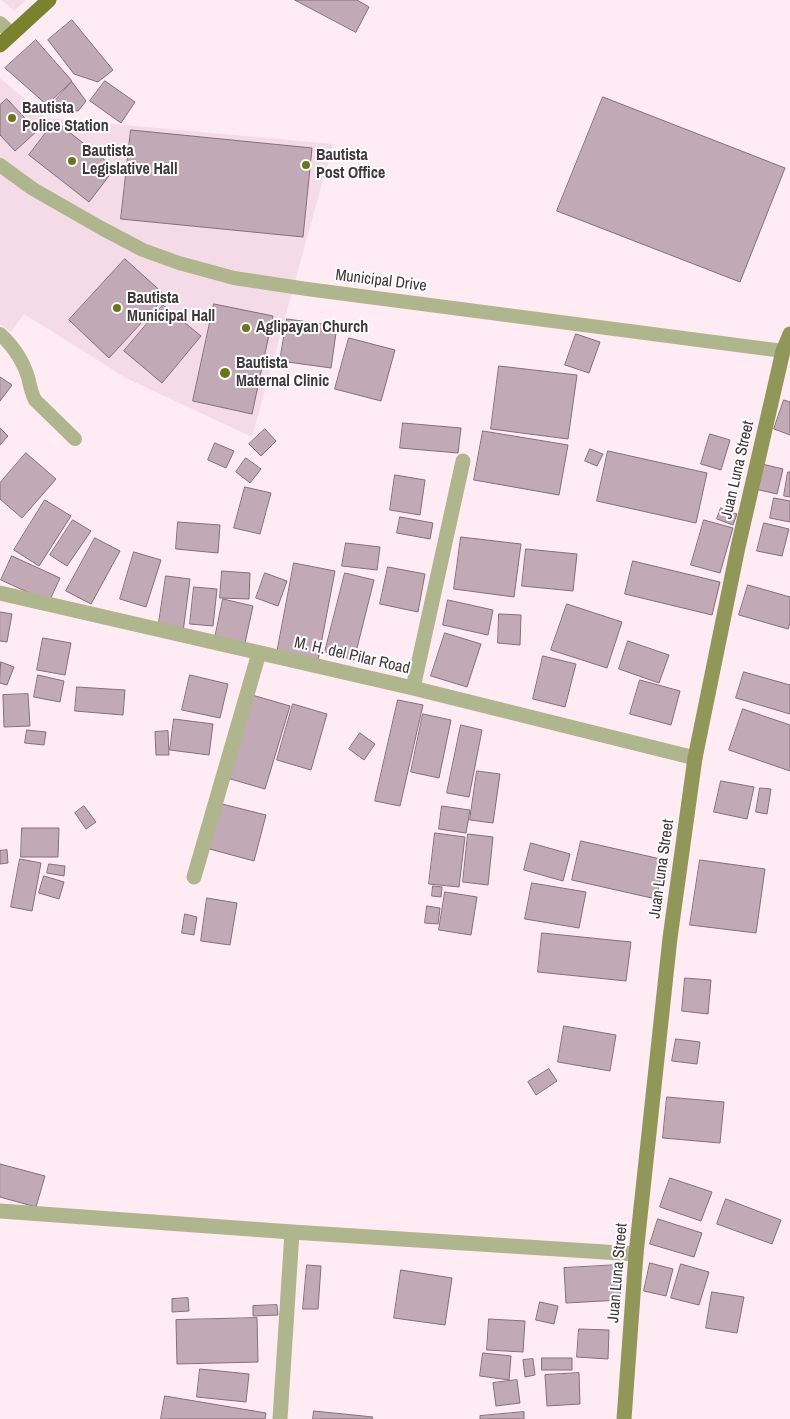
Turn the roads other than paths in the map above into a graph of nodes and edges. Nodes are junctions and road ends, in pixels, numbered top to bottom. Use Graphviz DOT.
graph roads {
  1 [pos="49,0"];
  2 [pos="0,23"];
  3 [pos="12,34"];
  4 [pos="0,46"];
  5 [pos="0,165"];
  6 [pos="0,334"];
  7 [pos="790,334"];
  8 [pos="783,351"];
  9 [pos="75,439"];
  10 [pos="463,461"];
  11 [pos="0,593"];
  12 [pos="259,653"];
  13 [pos="413,688"];
  14 [pos="695,758"];
  15 [pos="194,877"];
  16 [pos="0,1211"];
  17 [pos="292,1232"];
  18 [pos="636,1254"];
  19 [pos="280,1419"];
  20 [pos="624,1419"];
  1 -- 3 [label="main road"];
  2 -- 3 [label="lane"];
  3 -- 4 [label="main road"];
  5 -- 8 [label="lane, Municipal Drive"];
  6 -- 9 [label="lane"];
  7 -- 8 [label="street, Juan Luna Street"];
  8 -- 14 [label="street, Juan Luna Street"];
  10 -- 13 [label="street"];
  11 -- 12 [label="street, M. H. del Pilar Road"];
  12 -- 13 [label="street, M. H. del Pilar Road"];
  12 -- 15 [label="street"];
  13 -- 14 [label="street, M. H. del Pilar Road"];
  14 -- 18 [label="street, Juan Luna Street"];
  16 -- 17 [label="street"];
  17 -- 18 [label="street"];
  17 -- 19 [label="street"];
  18 -- 20 [label="street, Juan Luna Street"];
}
